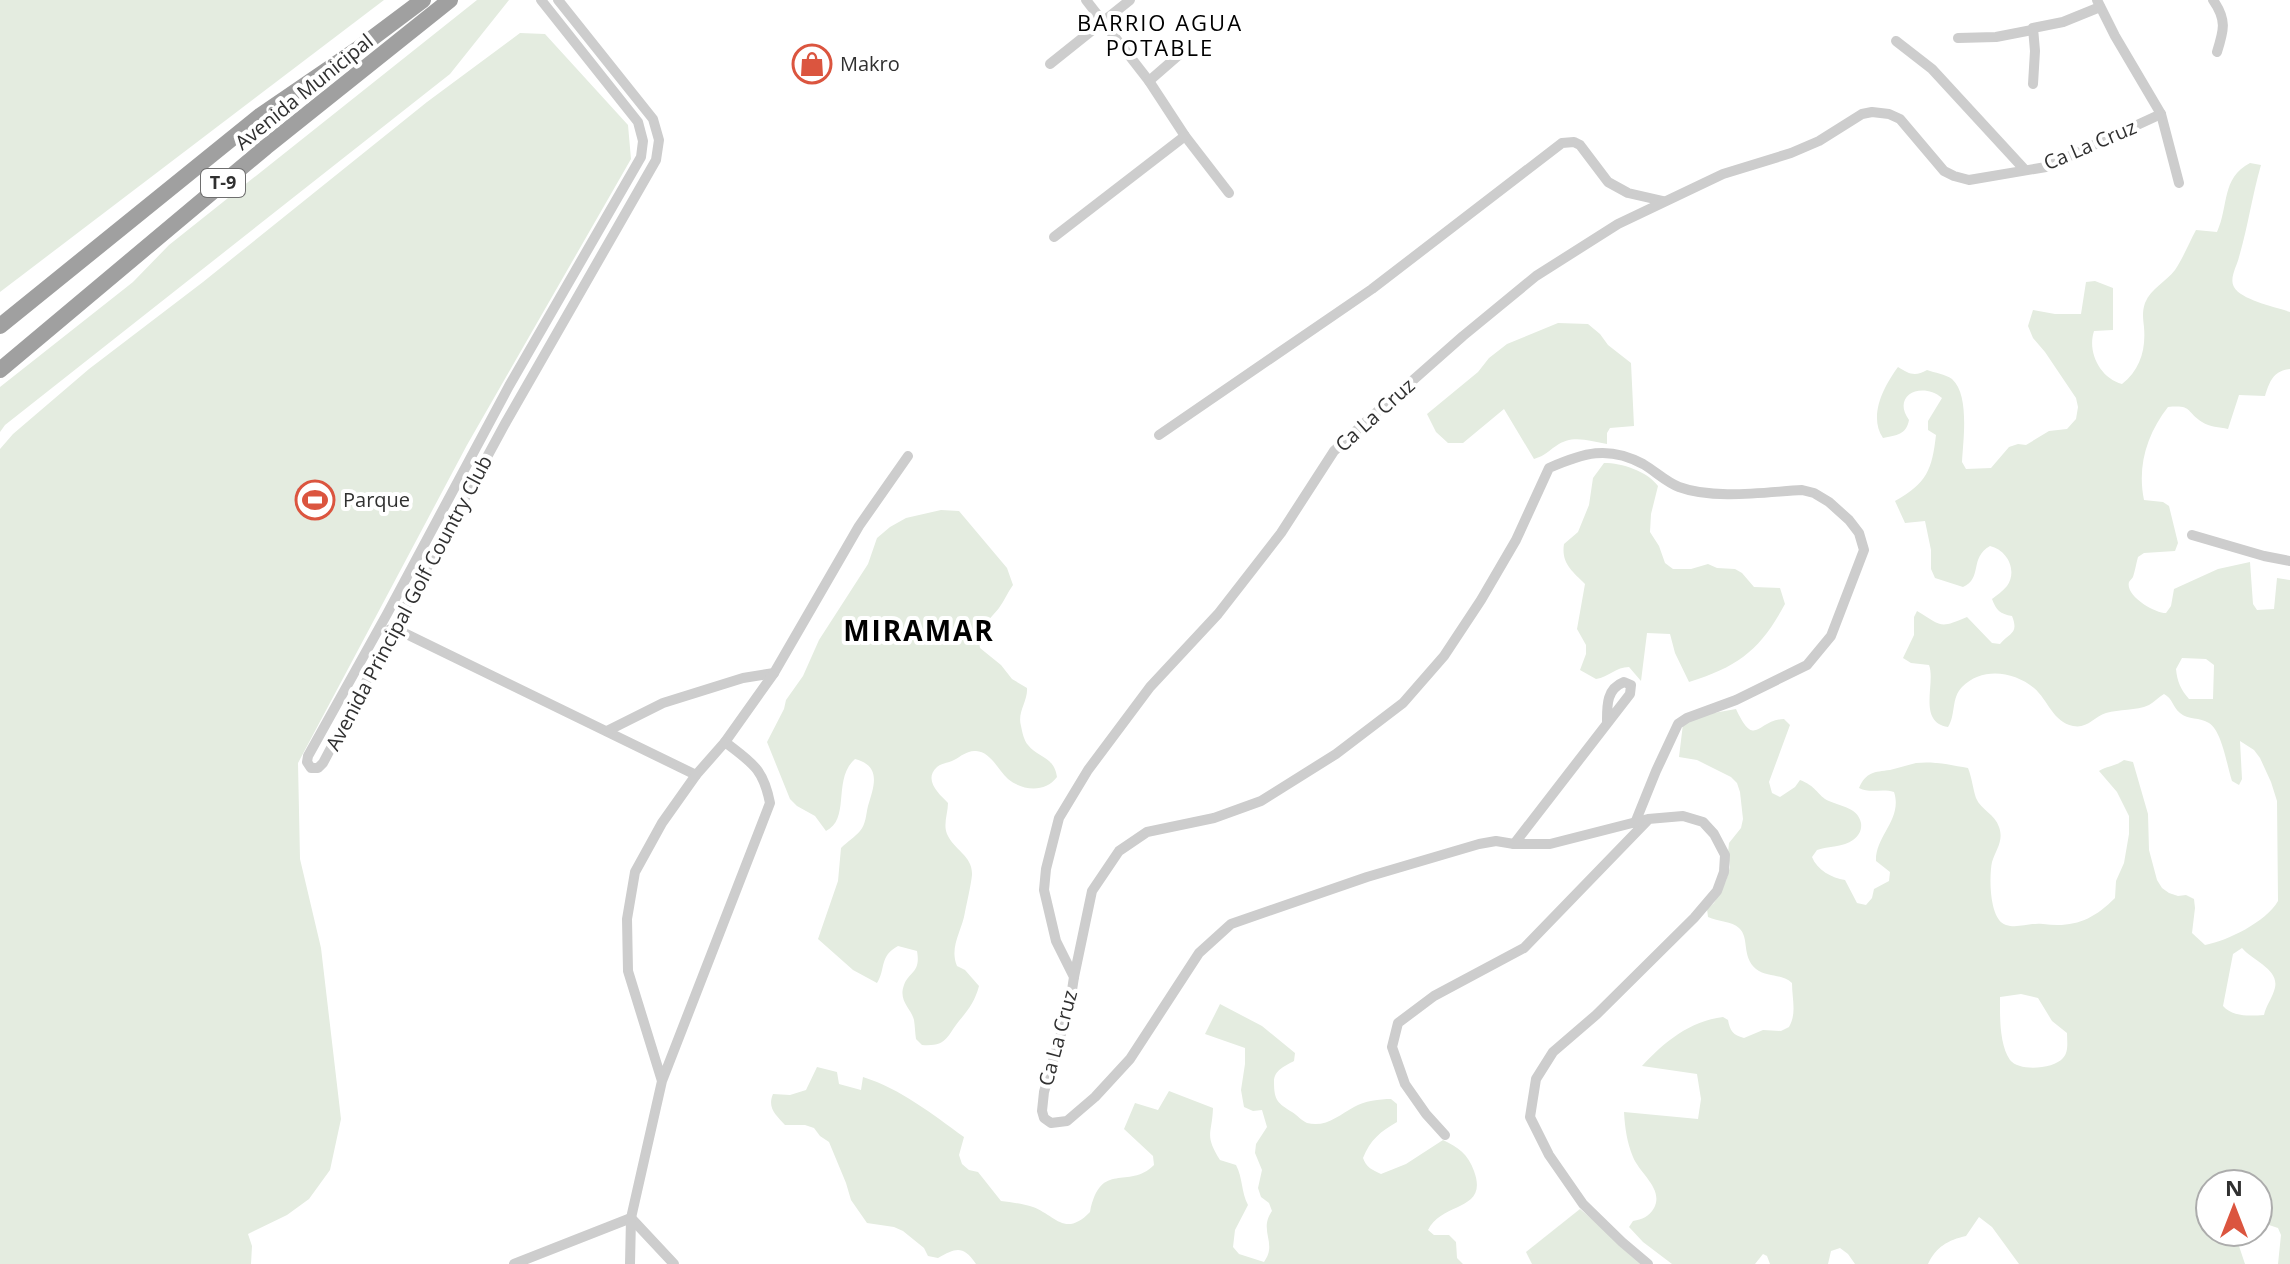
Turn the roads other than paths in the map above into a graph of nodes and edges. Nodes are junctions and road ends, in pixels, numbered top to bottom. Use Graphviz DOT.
graph roads {
  1 [pos="423,0"];
  2 [pos="450,0"];
  3 [pos="541,0"];
  4 [pos="558,0"];
  5 [pos="1086,0"];
  6 [pos="1130,0"];
  7 [pos="2213,0"];
  8 [pos="2099,3"];
  9 [pos="1102,22"];
  10 [pos="2032,30"];
  11 [pos="1958,38"];
  12 [pos="1896,41"];
  13 [pos="2217,52"];
  14 [pos="1180,54"];
  15 [pos="1050,64"];
  16 [pos="1149,81"];
  17 [pos="2033,84"];
  18 [pos="2161,114"];
  19 [pos="1185,136"];
  20 [pos="2025,170"];
  21 [pos="2179,183"];
  22 [pos="1229,193"];
  23 [pos="1663,201"];
  24 [pos="1054,237"];
  25 [pos="0,326"];
  26 [pos="0,370"];
  27 [pos="1159,435"];
  28 [pos="908,456"];
  29 [pos="2192,535"];
  30 [pos="2290,561"];
  31 [pos="394,628"];
  32 [pos="374,638"];
  33 [pos="774,673"];
  34 [pos="1607,723"];
  35 [pos="607,731"];
  36 [pos="725,742"];
  37 [pos="696,775"];
  38 [pos="1648,819"];
  39 [pos="1635,823"];
  40 [pos="1514,844"];
  41 [pos="1074,977"];
  42 [pos="662,1081"];
  43 [pos="1445,1135"];
  44 [pos="631,1218"];
  45 [pos="514,1264"];
  46 [pos="630,1264"];
  47 [pos="674,1264"];
  48 [pos="1648,1264"];
  1 -- 25 [label="highway, Avenida Municipal / T-9"];
  2 -- 26 [label="highway, Avenida Municipal / T-9"];
  3 -- 32 [label="street, Avenida Principal Golf Country Club"];
  4 -- 31 [label="street, Avenida Principal Golf Country Club"];
  5 -- 9 [label="street"];
  6 -- 9 [label="street"];
  7 -- 13 [label="street"];
  8 -- 10 [label="street"];
  8 -- 18 [label="street"];
  9 -- 15 [label="street"];
  9 -- 16 [label="street"];
  10 -- 11 [label="street"];
  10 -- 17 [label="street"];
  12 -- 20 [label="street"];
  14 -- 16 [label="street"];
  16 -- 19 [label="street"];
  18 -- 20 [label="street, Ca La Cruz"];
  18 -- 21 [label="street"];
  19 -- 22 [label="street"];
  19 -- 24 [label="street"];
  20 -- 23 [label="street, Ca La Cruz"];
  23 -- 27 [label="street"];
  23 -- 41 [label="street, Ca La Cruz"];
  28 -- 33 [label="street"];
  29 -- 30 [label="street"];
  31 -- 32 [label="street"];
  31 -- 32 [label="street, Avenida Principal Golf Country Club"];
  31 -- 35 [label="street"];
  33 -- 35 [label="street"];
  33 -- 36 [label="street"];
  34 -- 40 [label="street"];
  35 -- 37 [label="street"];
  36 -- 37 [label="street"];
  36 -- 42 [label="street"];
  37 -- 42 [label="street"];
  38 -- 39 [label="street, Ca La Cruz"];
  38 -- 43 [label="street"];
  38 -- 48 [label="street, Ca La Cruz"];
  39 -- 40 [label="street, Ca La Cruz"];
  39 -- 41 [label="street"];
  40 -- 41 [label="street, Ca La Cruz"];
  42 -- 44 [label="street"];
  44 -- 45 [label="street"];
  44 -- 46 [label="street"];
  44 -- 47 [label="street"];
}
